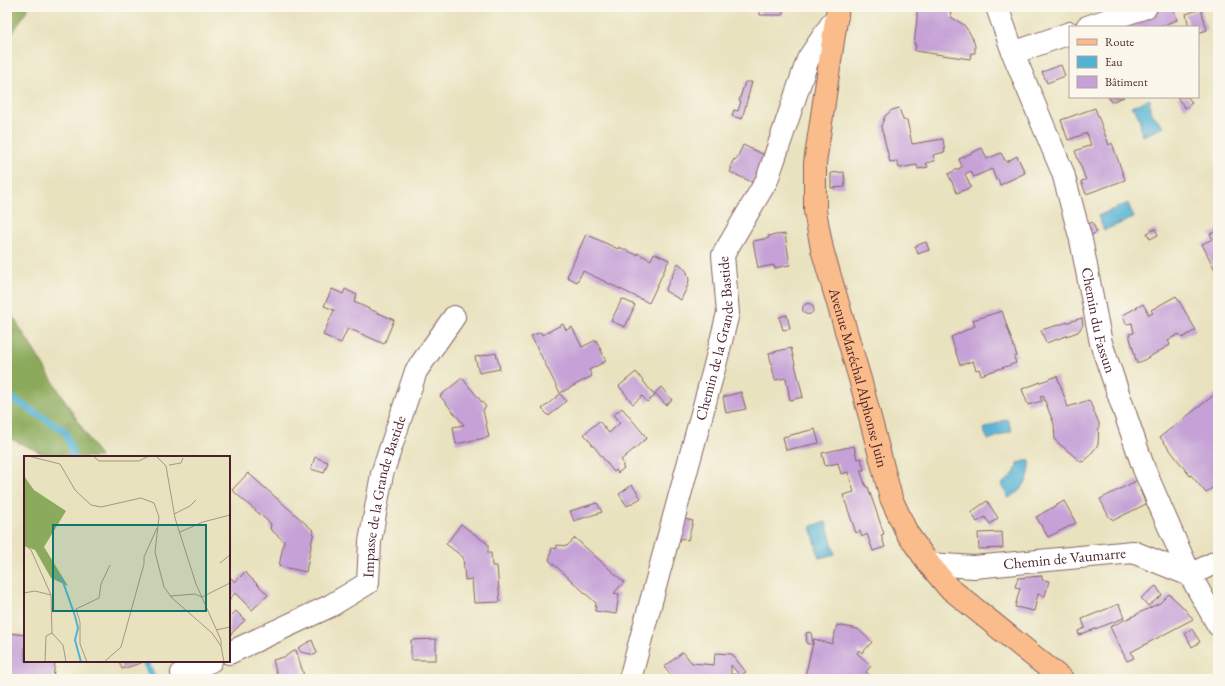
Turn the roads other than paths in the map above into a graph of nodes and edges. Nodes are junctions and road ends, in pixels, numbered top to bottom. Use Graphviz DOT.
graph roads {
  1 [pos="997,7"];
  2 [pos="1146,7"];
  3 [pos="838,12"];
  4 [pos="1091,26"];
  5 [pos="1069,33"];
  6 [pos="1013,52"];
  7 [pos="454,317"];
  8 [pos="1218,561"];
  9 [pos="929,564"];
  10 [pos="1190,575"];
  11 [pos="1218,625"];
  12 [pos="230,653"];
  13 [pos="210,662"];
  14 [pos="184,679"];
  15 [pos="630,679"];
  16 [pos="1062,679"];
  1 -- 6 [label="street, Chemin du Fassun"];
  2 -- 4 [label="street"];
  3 -- 9 [label="main road, Avenue Maréchal Alphonse Juin"];
  3 -- 15 [label="street, Chemin de la Grande Bastide"];
  5 -- 6 [label="street"];
  6 -- 10 [label="street, Chemin du Fassun"];
  7 -- 12 [label="street, Impasse de la Grande Bastide"];
  8 -- 10 [label="street"];
  9 -- 10 [label="street, Chemin de Vaumarre"];
  9 -- 16 [label="main road, Avenue Maréchal Alphonse Juin"];
  10 -- 11 [label="street, Chemin du Fassun"];
  13 -- 14 [label="street"];
}
